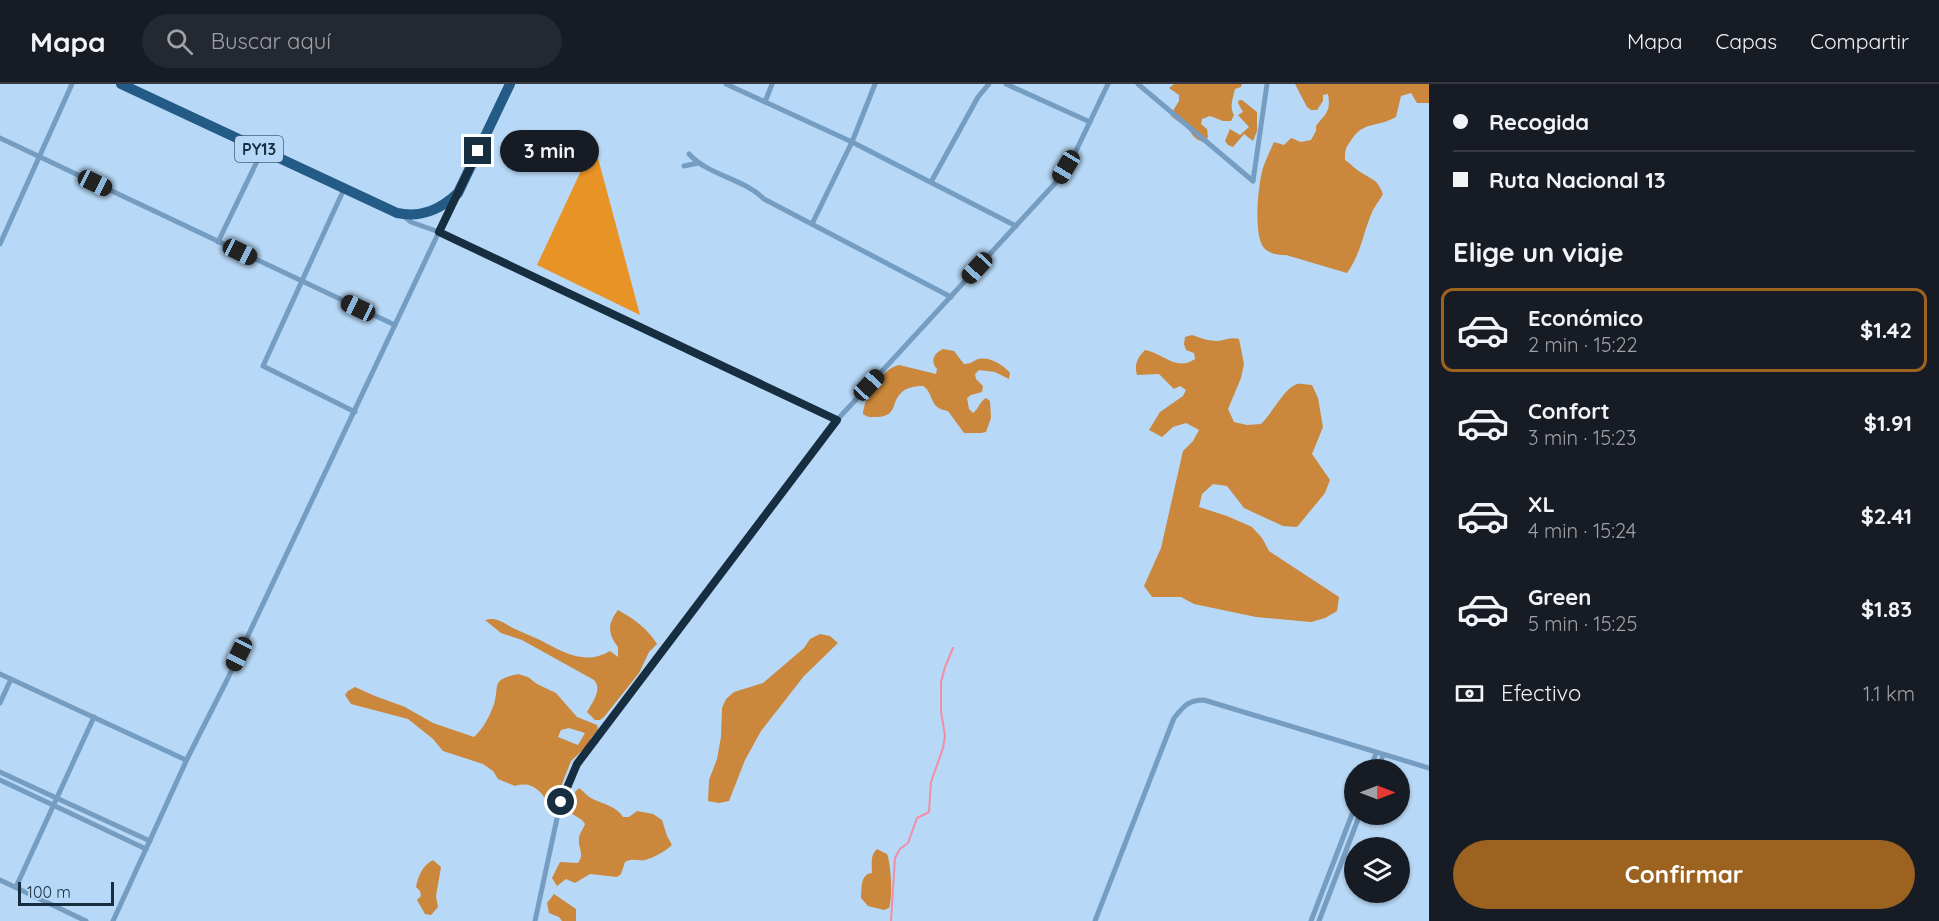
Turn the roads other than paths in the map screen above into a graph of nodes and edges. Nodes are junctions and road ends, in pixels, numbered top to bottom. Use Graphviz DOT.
graph roads {
  1 [pos="72,84"];
  2 [pos="121,84"];
  3 [pos="726,84"];
  4 [pos="772,84"];
  5 [pos="875,84"];
  6 [pos="989,84"];
  7 [pos="1006,84"];
  8 [pos="1108,84"];
  9 [pos="1138,84"];
  10 [pos="1267,84"];
  11 [pos="505,86"];
  12 [pos="765,102"];
  13 [pos="1090,122"];
  14 [pos="0,138"];
  15 [pos="852,142"];
  16 [pos="262,151"];
  17 [pos="689,154"];
  18 [pos="40,156"];
  19 [pos="698,163"];
  20 [pos="684,166"];
  21 [pos="931,182"];
  22 [pos="344,189"];
  23 [pos="458,193"];
  24 [pos="403,214"];
  25 [pos="812,224"];
  26 [pos="1016,226"];
  27 [pos="439,232"];
  28 [pos="218,242"];
  29 [pos="0,244"];
  30 [pos="303,283"];
  31 [pos="951,297"];
  32 [pos="395,326"];
  33 [pos="354,412"];
  34 [pos="837,420"];
  35 [pos="0,674"];
  36 [pos="11,680"];
  37 [pos="0,703"];
  38 [pos="94,717"];
  39 [pos="1376,753"];
  40 [pos="1383,755"];
  41 [pos="1374,759"];
  42 [pos="1382,759"];
  43 [pos="186,760"];
  44 [pos="1429,768"];
  45 [pos="0,772"];
  46 [pos="0,780"];
  47 [pos="56,799"];
  48 [pos="53,805"];
  49 [pos="1348,825"];
  50 [pos="1356,825"];
  51 [pos="150,841"];
  52 [pos="146,849"];
  53 [pos="0,880"];
  54 [pos="16,887"];
  55 [pos="86,921"];
  56 [pos="112,921"];
  57 [pos="535,921"];
  58 [pos="1095,921"];
  59 [pos="1311,921"];
  60 [pos="1319,921"];
  1 -- 18 [label="street"];
  2 -- 16 [label="highway, PY13"];
  3 -- 12 [label="street"];
  4 -- 12 [label="street"];
  5 -- 15 [label="street"];
  6 -- 21 [label="street"];
  7 -- 13 [label="street"];
  8 -- 13 [label="street"];
  9 -- 10 [label="street"];
  11 -- 23 [label="highway"];
  12 -- 15 [label="street"];
  13 -- 26 [label="street"];
  14 -- 18 [label="street"];
  15 -- 21 [label="street"];
  15 -- 25 [label="street"];
  16 -- 22 [label="highway, PY13"];
  16 -- 28 [label="street"];
  17 -- 19 [label="street"];
  18 -- 28 [label="street"];
  18 -- 29 [label="street"];
  19 -- 20 [label="street"];
  19 -- 25 [label="street"];
  21 -- 26 [label="street"];
  22 -- 24 [label="highway, PY13"];
  22 -- 30 [label="street"];
  23 -- 24 [label="highway"];
  23 -- 27 [label="street"];
  24 -- 27 [label="street"];
  25 -- 31 [label="street"];
  26 -- 31 [label="street"];
  27 -- 32 [label="street"];
  27 -- 34 [label="street"];
  28 -- 30 [label="street"];
  30 -- 32 [label="street"];
  30 -- 33 [label="street"];
  31 -- 34 [label="street"];
  32 -- 33 [label="street"];
  33 -- 43 [label="street"];
  34 -- 57 [label="street"];
  35 -- 36 [label="street"];
  36 -- 37 [label="street"];
  36 -- 38 [label="street"];
  38 -- 43 [label="street"];
  38 -- 47 [label="street"];
  39 -- 40 [label="street"];
  39 -- 41 [label="street"];
  39 -- 58 [label="street"];
  40 -- 42 [label="street"];
  40 -- 44 [label="street"];
  43 -- 51 [label="street"];
  45 -- 47 [label="street"];
  46 -- 48 [label="street"];
  47 -- 48 [label="street"];
  47 -- 51 [label="street"];
  48 -- 52 [label="street"];
  48 -- 54 [label="street"];
  49 -- 59 [label="street"];
  50 -- 60 [label="street"];
  51 -- 52 [label="street"];
  52 -- 56 [label="street"];
  53 -- 54 [label="street"];
  54 -- 55 [label="street"];
}
